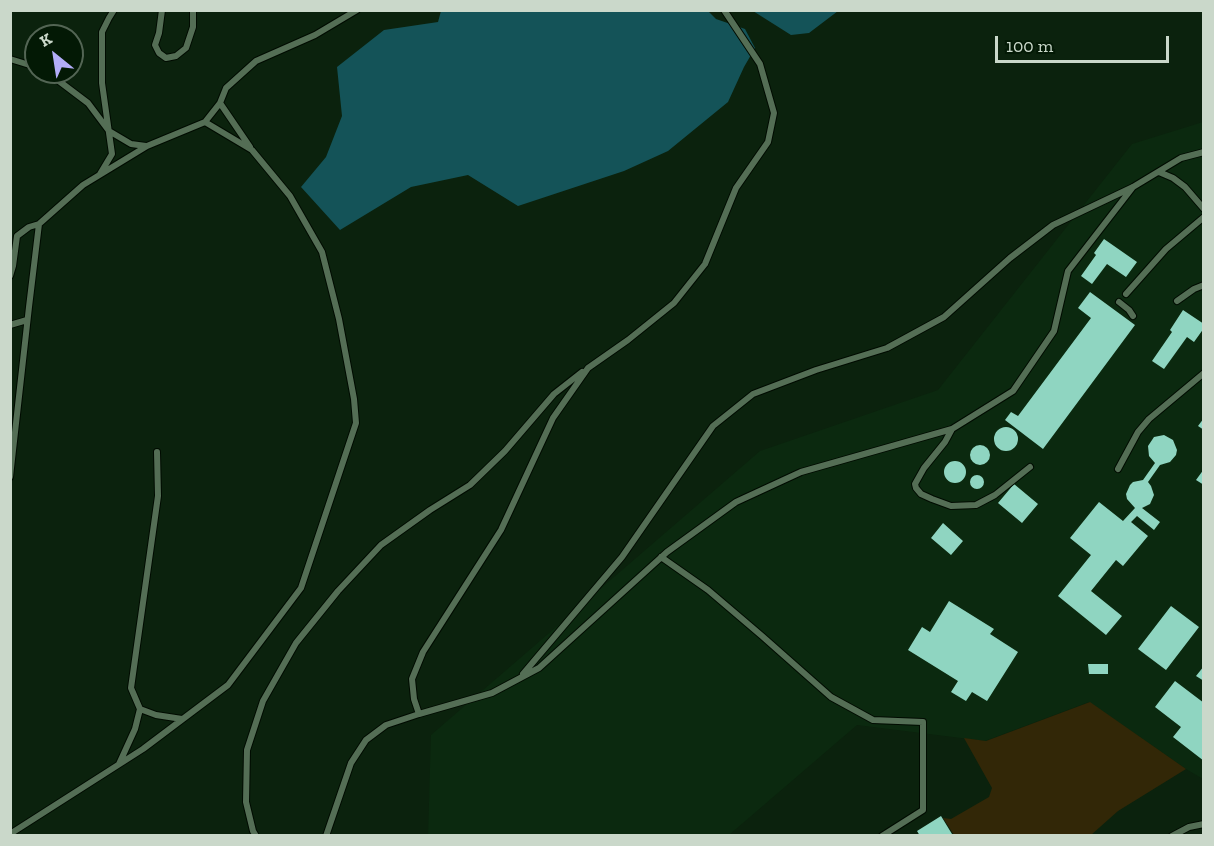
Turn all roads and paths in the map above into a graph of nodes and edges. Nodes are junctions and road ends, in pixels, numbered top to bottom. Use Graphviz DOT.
graph roads {
  1 [pos="114,10"];
  2 [pos="162,10"];
  3 [pos="193,10"];
  4 [pos="357,10"];
  5 [pos="723,10"];
  6 [pos="63,84"];
  7 [pos="220,103"];
  8 [pos="205,122"];
  9 [pos="109,130"];
  10 [pos="147,146"];
  11 [pos="252,150"];
  12 [pos="1203,152"];
  13 [pos="1159,172"];
  14 [pos="99,174"];
  15 [pos="1133,187"];
  16 [pos="1203,209"];
  17 [pos="1203,218"];
  18 [pos="39,224"];
  19 [pos="10,276"];
  20 [pos="1203,286"];
  21 [pos="1125,294"];
  22 [pos="1177,301"];
  23 [pos="1119,302"];
  24 [pos="1133,316"];
  25 [pos="27,320"];
  26 [pos="10,325"];
  27 [pos="588,368"];
  28 [pos="1203,373"];
  29 [pos="952,429"];
  30 [pos="157,452"];
  31 [pos="1030,467"];
  32 [pos="1118,469"];
  33 [pos="10,477"];
  34 [pos="661,557"];
  35 [pos="520,678"];
  36 [pos="140,709"];
  37 [pos="419,714"];
  38 [pos="182,719"];
  39 [pos="118,765"];
  40 [pos="1203,824"];
  41 [pos="10,834"];
  42 [pos="256,836"];
  43 [pos="326,836"];
  44 [pos="882,836"];
  45 [pos="1172,836"];
  1 -- 9 [label="lane"];
  2 -- 3 [label="lane"];
  4 -- 7 [label="lane"];
  5 -- 27 [label="lane"];
  6 -- 9 [label="lane"];
  7 -- 8 [label="lane"];
  7 -- 11 [label="lane"];
  8 -- 10 [label="lane"];
  8 -- 11 [label="lane"];
  9 -- 10 [label="lane"];
  9 -- 14 [label="lane"];
  10 -- 14 [label="lane"];
  11 -- 38 [label="lane"];
  12 -- 13 [label="lane"];
  13 -- 15 [label="lane"];
  13 -- 16 [label="lane"];
  14 -- 18 [label="lane"];
  15 -- 29 [label="lane"];
  15 -- 35 [label="lane"];
  17 -- 21 [label="lane"];
  18 -- 19 [label="lane"];
  18 -- 25 [label="lane"];
  20 -- 22 [label="lane"];
  23 -- 24 [label="lane"];
  25 -- 26 [label="lane"];
  25 -- 33 [label="lane"];
  27 -- 37 [label="lane"];
  27 -- 42 [label="lane"];
  28 -- 32 [label="lane"];
  29 -- 31 [label="lane"];
  29 -- 34 [label="lane"];
  30 -- 36 [label="lane"];
  34 -- 35 [label="lane"];
  34 -- 44 [label="lane"];
  35 -- 37 [label="lane"];
  36 -- 38 [label="lane"];
  36 -- 39 [label="lane"];
  37 -- 43 [label="lane"];
  38 -- 39 [label="lane"];
  39 -- 41 [label="lane"];
  40 -- 45 [label="lane"];
}
